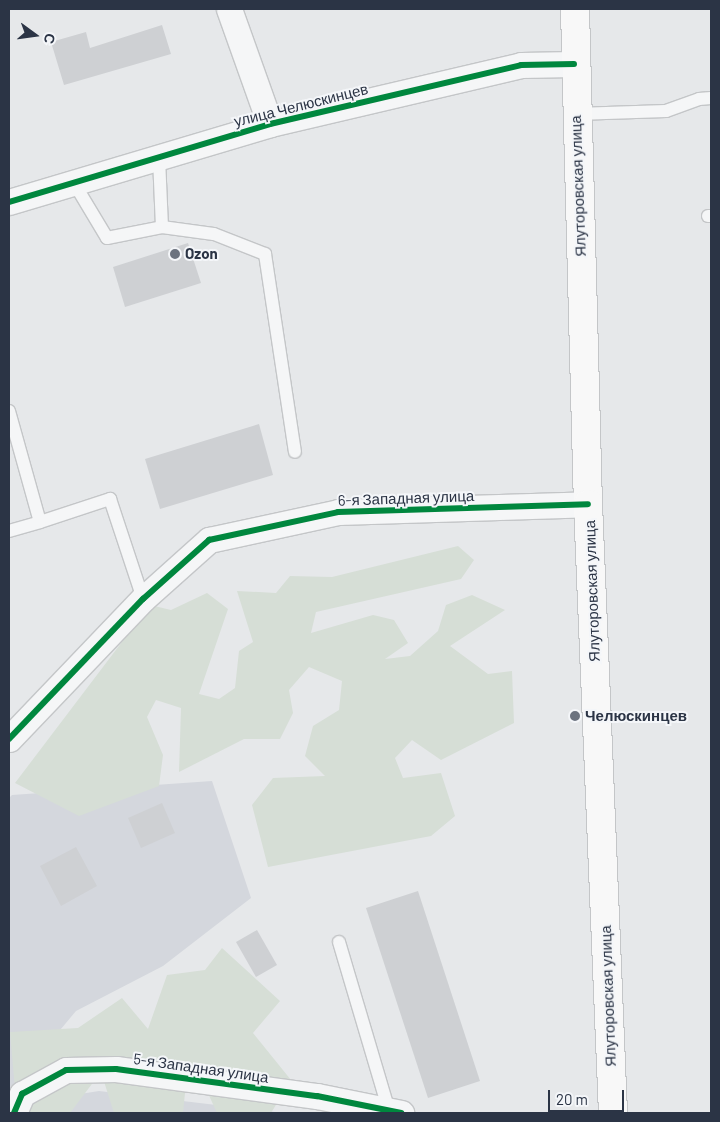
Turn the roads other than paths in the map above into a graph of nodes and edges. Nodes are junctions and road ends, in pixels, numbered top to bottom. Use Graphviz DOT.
graph roads {
  1 [pos="229,9"];
  2 [pos="575,9"];
  3 [pos="574,64"];
  4 [pos="711,98"];
  5 [pos="576,114"];
  6 [pos="270,124"];
  7 [pos="160,157"];
  8 [pos="74,183"];
  9 [pos="9,202"];
  10 [pos="162,227"];
  11 [pos="9,411"];
  12 [pos="295,452"];
  13 [pos="588,504"];
  14 [pos="40,522"];
  15 [pos="9,531"];
  16 [pos="143,599"];
  17 [pos="9,738"];
  18 [pos="339,942"];
  19 [pos="395,1112"];
  20 [pos="14,1113"];
  21 [pos="613,1113"];
  1 -- 6 [label="street"];
  2 -- 3 [label="main road, Ялуторовская улица"];
  3 -- 5 [label="main road, Ялуторовская улица"];
  3 -- 6 [label="street, улица Челюскинцев"];
  4 -- 5 [label="lane"];
  5 -- 13 [label="main road, Ялуторовская улица"];
  6 -- 7 [label="street, улица Челюскинцев"];
  7 -- 8 [label="street, улица Челюскинцев"];
  7 -- 10 [label="lane"];
  8 -- 9 [label="street, улица Челюскинцев"];
  8 -- 10 [label="lane"];
  10 -- 12 [label="lane"];
  11 -- 14 [label="lane"];
  13 -- 16 [label="street, 6-я Западная улица"];
  13 -- 21 [label="main road, Ялуторовская улица"];
  14 -- 15 [label="lane"];
  14 -- 16 [label="lane"];
  16 -- 17 [label="street, 6-я Западная улица"];
  18 -- 19 [label="lane"];
  19 -- 20 [label="street, 5-я Западная улица"];
}
